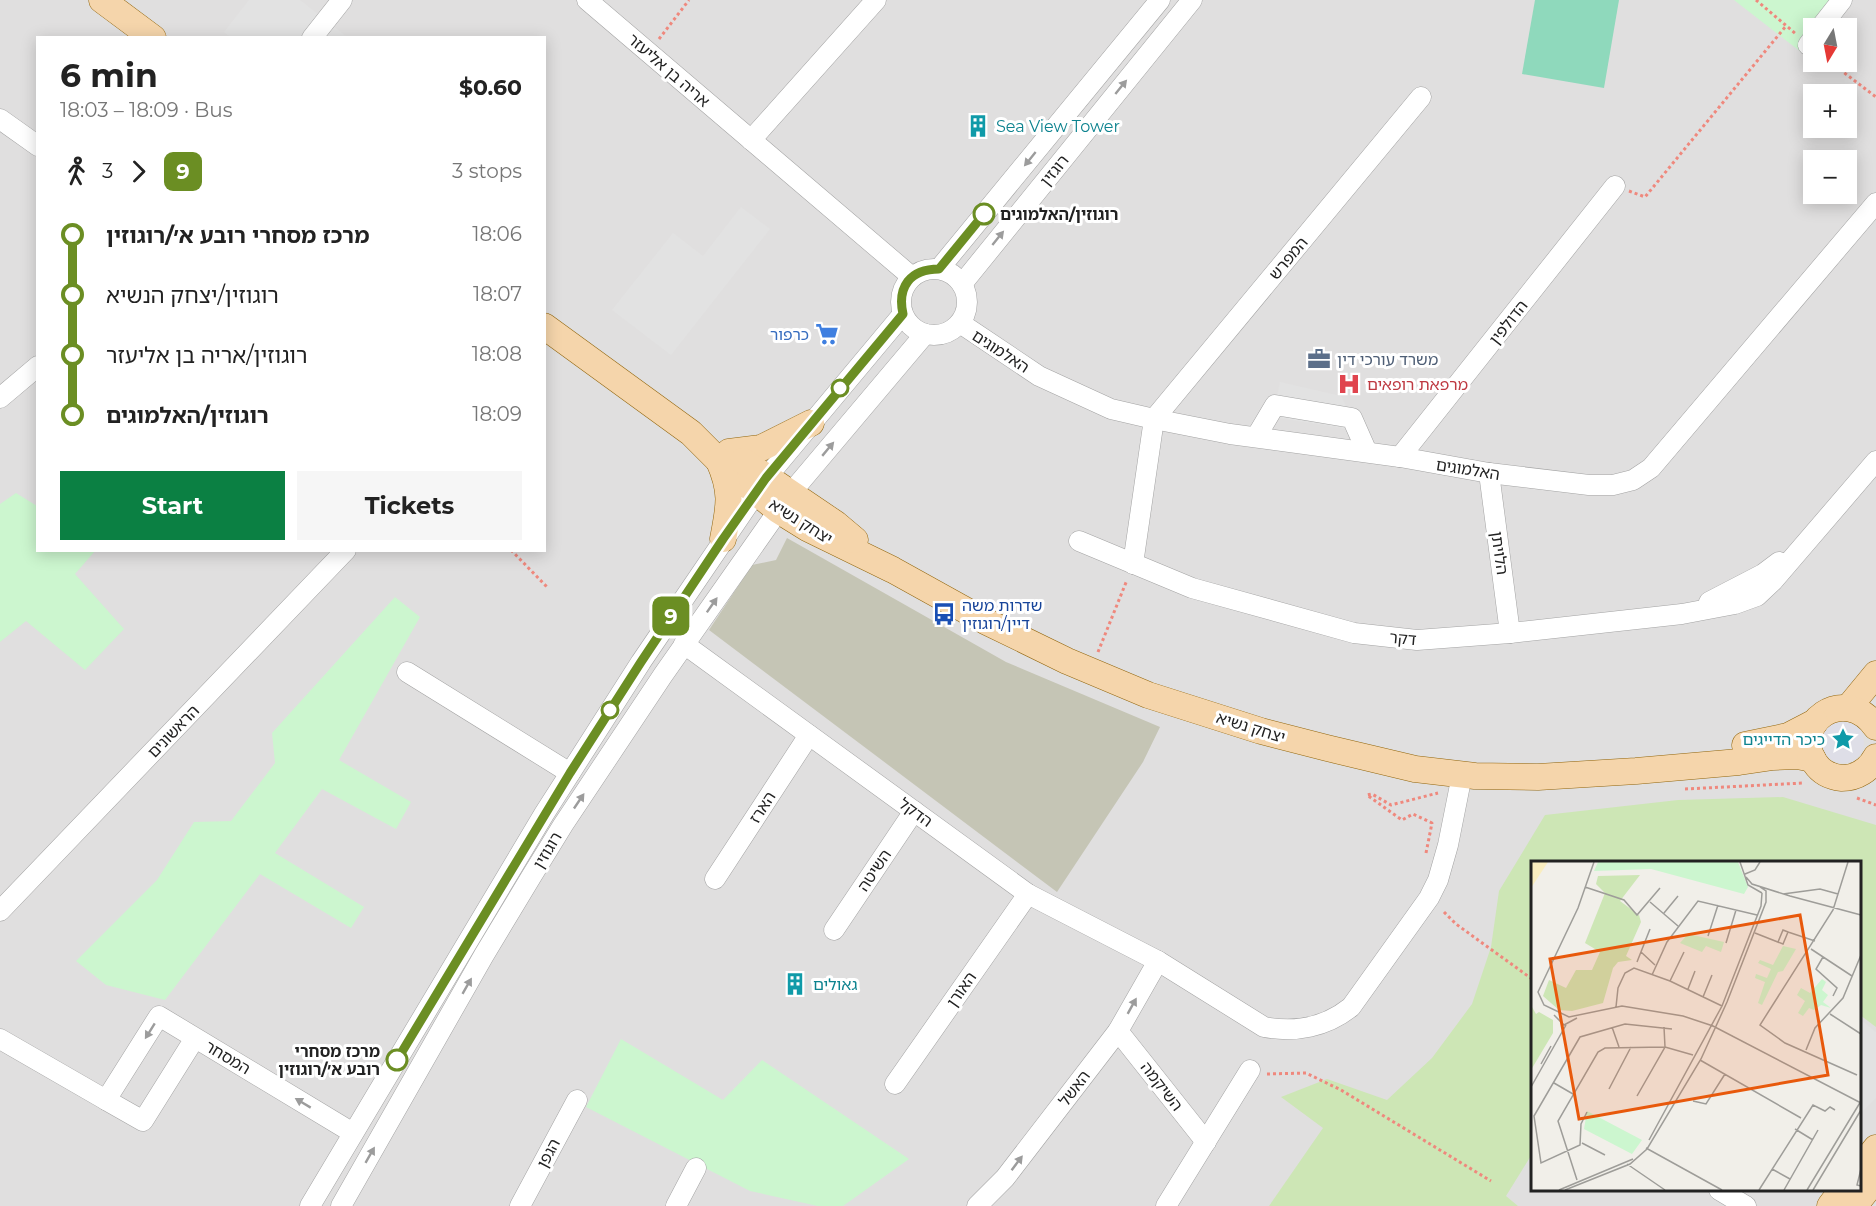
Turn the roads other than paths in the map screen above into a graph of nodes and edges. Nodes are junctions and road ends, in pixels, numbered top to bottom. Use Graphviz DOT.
graph roads {
  1 [pos="102,0"];
  2 [pos="342,0"];
  3 [pos="587,0"];
  4 [pos="876,0"];
  5 [pos="1160,0"];
  6 [pos="1192,0"];
  7 [pos="1842,0"];
  8 [pos="1828,18"];
  9 [pos="150,36"];
  10 [pos="314,36"];
  11 [pos="1421,97"];
  12 [pos="0,119"];
  13 [pos="751,141"];
  14 [pos="36,145"];
  15 [pos="1615,186"];
  16 [pos="1876,203"];
  17 [pos="939,269"];
  18 [pos="912,277"];
  19 [pos="962,284"];
  20 [pos="903,314"];
  21 [pos="960,323"];
  22 [pos="546,327"];
  23 [pos="925,334"];
  24 [pos="36,368"];
  25 [pos="0,398"];
  26 [pos="1154,419"];
  27 [pos="811,423"];
  28 [pos="1256,437"];
  29 [pos="1367,452"];
  30 [pos="724,456"];
  31 [pos="1400,457"];
  32 [pos="1876,461"];
  33 [pos="1489,473"];
  34 [pos="761,485"];
  35 [pos="784,502"];
  36 [pos="723,539"];
  37 [pos="1079,541"];
  38 [pos="344,552"];
  39 [pos="1133,564"];
  40 [pos="1510,633"];
  41 [pos="684,644"];
  42 [pos="408,672"];
  43 [pos="1876,674"];
  44 [pos="1848,708"];
  45 [pos="1815,722"];
  46 [pos="1876,727"];
  47 [pos="809,735"];
  48 [pos="1876,757"];
  49 [pos="1813,759"];
  50 [pos="1636,771"];
  51 [pos="570,773"];
  52 [pos="1461,781"];
  53 [pos="1865,781"];
  54 [pos="914,811"];
  55 [pos="715,879"];
  56 [pos="1028,894"];
  57 [pos="0,911"];
  58 [pos="834,930"];
  59 [pos="1158,961"];
  60 [pos="1118,1031"];
  61 [pos="195,1038"];
  62 [pos="0,1039"];
  63 [pos="1250,1070"];
  64 [pos="895,1084"];
  65 [pos="106,1100"];
  66 [pos="577,1100"];
  67 [pos="353,1133"];
  68 [pos="1206,1142"];
  69 [pos="1876,1148"];
  70 [pos="1861,1167"];
  71 [pos="696,1168"];
  72 [pos="1876,1179"];
  73 [pos="1721,1191"];
  74 [pos="1841,1191"];
  75 [pos="310,1206"];
  76 [pos="341,1206"];
  77 [pos="520,1206"];
  78 [pos="676,1206"];
  79 [pos="978,1206"];
  80 [pos="1166,1206"];
  81 [pos="1746,1206"];
  82 [pos="1830,1206"];
  83 [pos="1854,1206"];
  1 -- 9 [label="main road"];
  2 -- 10 [label="street"];
  3 -- 13 [label="street, אריה בן אליעזר"];
  4 -- 13 [label="street"];
  5 -- 17 [label="street, רוגזין, one-way"];
  19 -- 6 [label="street, רוגזין, one-way"];
  7 -- 8 [label="street"];
  11 -- 26 [label="street, המפרש"];
  12 -- 14 [label="street"];
  13 -- 18 [label="street, אריה בן אליעזר"];
  15 -- 31 [label="street, הדולפין"];
  16 -- 33 [label="street, האלמוגים"];
  17 -- 18 [label="street"];
  17 -- 19 [label="street"];
  18 -- 20 [label="street"];
  19 -- 21 [label="street"];
  20 -- 23 [label="street"];
  20 -- 27 [label="street"];
  21 -- 23 [label="street"];
  21 -- 26 [label="street, האלמוגים"];
  22 -- 30 [label="main road, יצחק נשיא"];
  35 -- 23 [label="street, one-way"];
  24 -- 25 [label="street"];
  26 -- 28 [label="street, האלמוגים"];
  26 -- 39 [label="street"];
  27 -- 30 [label="main road"];
  27 -- 34 [label="street"];
  28 -- 29 [label="street, האלמוגים"];
  28 -- 29 [label="street"];
  29 -- 31 [label="street, האלמוגים"];
  30 -- 34 [label="main road, יצחק נשיא"];
  30 -- 36 [label="main road"];
  31 -- 33 [label="street, האלמוגים"];
  32 -- 40 [label="street, דקר"];
  33 -- 40 [label="street, הלויתן"];
  34 -- 35 [label="main road, יצחק נשיא"];
  34 -- 36 [label="street"];
  41 -- 35 [label="street, רוגוזין, one-way"];
  35 -- 52 [label="main road, יצחק נשיא"];
  36 -- 51 [label="street, רוגוזין"];
  37 -- 39 [label="street, דקר"];
  38 -- 57 [label="street, הראשונים"];
  39 -- 40 [label="street, דקר"];
  41 -- 47 [label="street, הדקל"];
  76 -- 41 [label="street, רוגוזין, one-way"];
  42 -- 51 [label="street"];
  43 -- 44 [label="main road"];
  44 -- 45 [label="main road, יצחק נשיא"];
  44 -- 46 [label="main road"];
  45 -- 49 [label="main road"];
  45 -- 50 [label="main road, יצחק נשיא"];
  47 -- 54 [label="street, הדקל"];
  47 -- 55 [label="street, הארז"];
  48 -- 53 [label="main road"];
  49 -- 50 [label="main road, יצחק נשיא"];
  49 -- 53 [label="main road"];
  50 -- 52 [label="main road, יצחק נשיא"];
  51 -- 67 [label="street, רוגוזין"];
  52 -- 59 [label="street, הדקל"];
  54 -- 56 [label="street, הדקל"];
  54 -- 58 [label="street, השיטה"];
  56 -- 59 [label="street, הדקל"];
  56 -- 64 [label="street, האורן"];
  60 -- 59 [label="street, האשל, one-way"];
  60 -- 68 [label="street, השיקמה"];
  79 -- 60 [label="street, האשל, one-way"];
  61 -- 65 [label="street, המסחר"];
  61 -- 65 [label="street, המסחר, one-way"];
  67 -- 61 [label="street, המסחר, one-way"];
  62 -- 65 [label="street, המסחר"];
  63 -- 68 [label="street"];
  66 -- 77 [label="street, הגפן"];
  67 -- 75 [label="street, רוגוזין"];
  68 -- 80 [label="street"];
  69 -- 70 [label="main road"];
  71 -- 78 [label="street"];
  72 -- 83 [label="main road"];
  73 -- 81 [label="street"];
  74 -- 82 [label="main road"];
}
